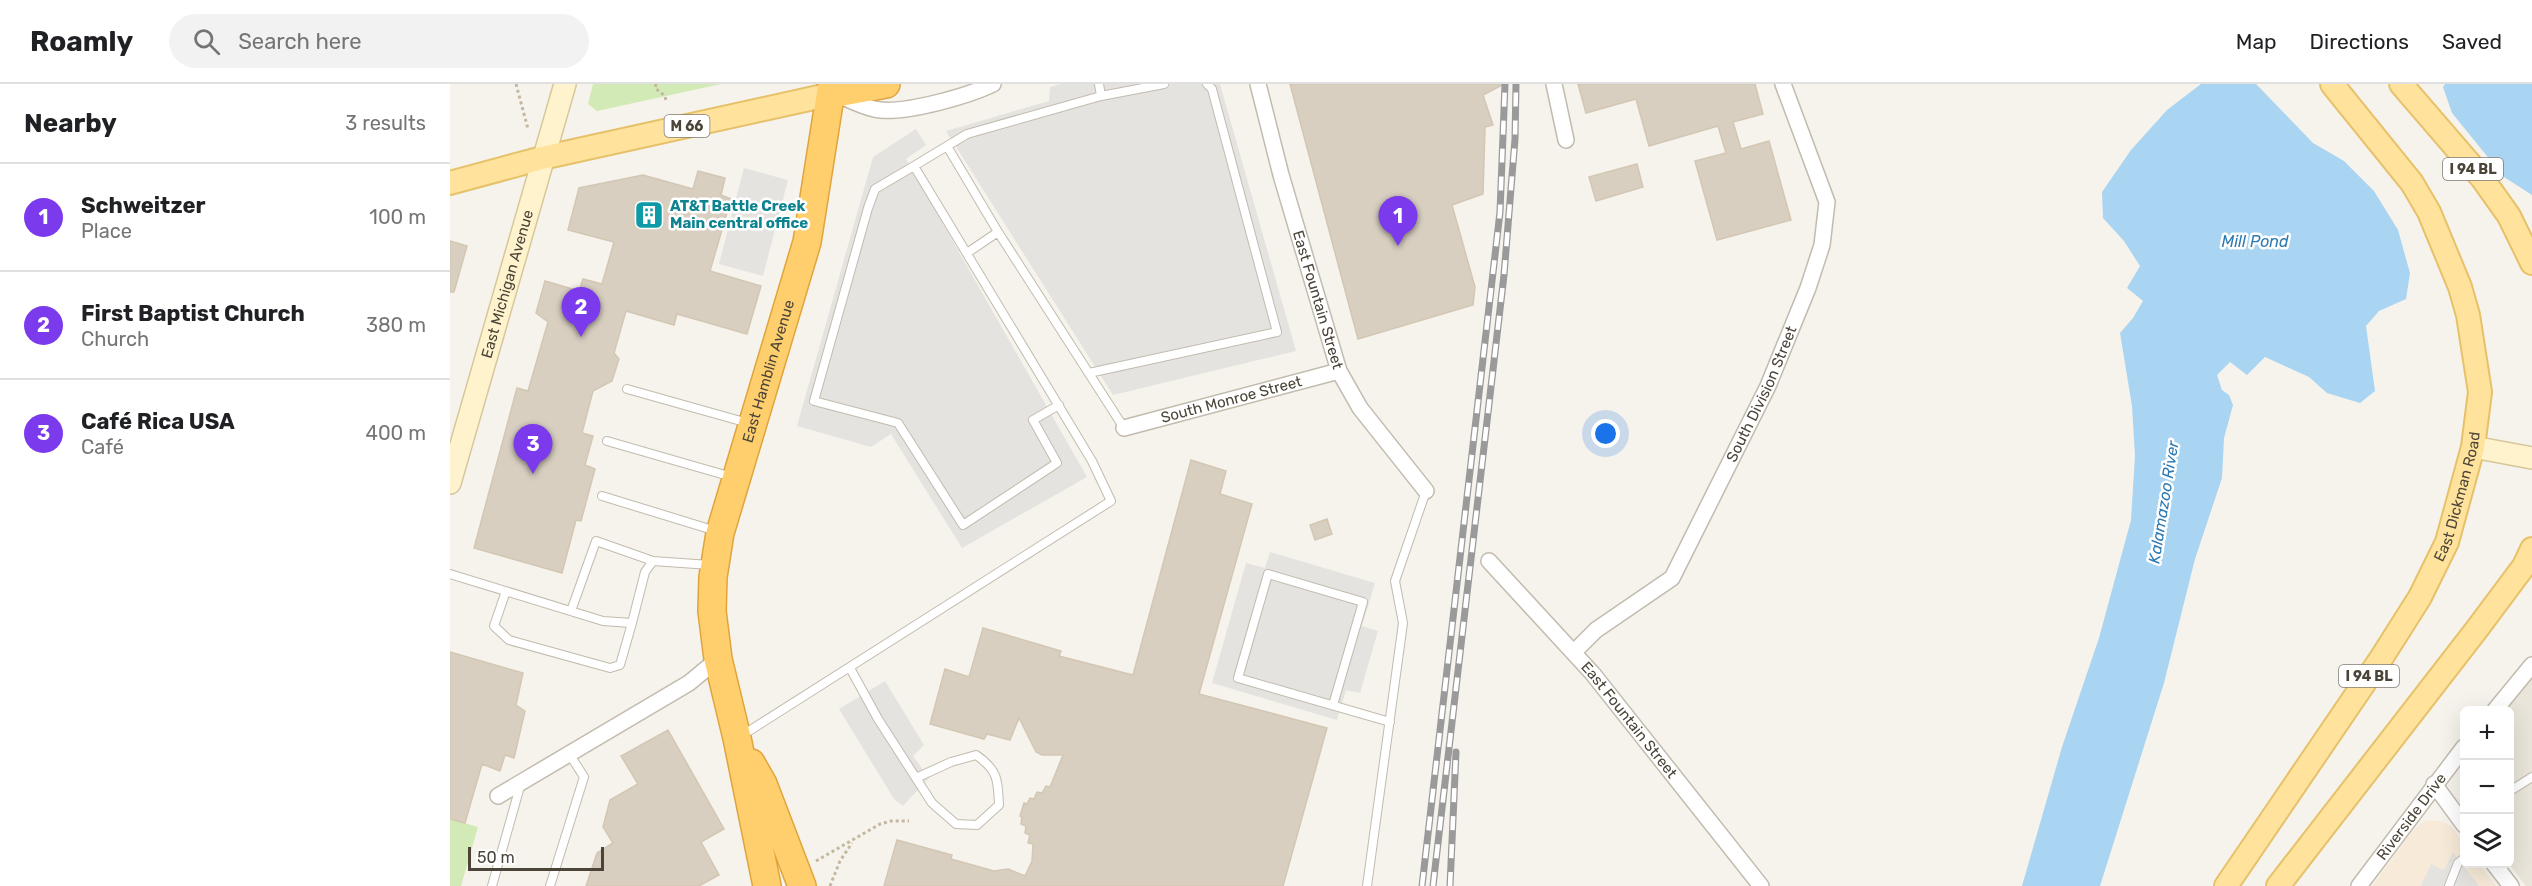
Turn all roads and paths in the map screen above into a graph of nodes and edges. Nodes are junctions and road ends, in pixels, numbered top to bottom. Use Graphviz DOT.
graph roads {
  1 [pos="516,84"];
  2 [pos="565,84"];
  3 [pos="656,84"];
  4 [pos="886,84"];
  5 [pos="993,84"];
  6 [pos="1099,84"];
  7 [pos="1164,84"];
  8 [pos="1207,84"];
  9 [pos="1258,84"];
  10 [pos="1554,84"];
  11 [pos="1782,84"];
  12 [pos="2332,84"];
  13 [pos="2401,84"];
  14 [pos="838,87"];
  15 [pos="1101,96"];
  16 [pos="666,101"];
  17 [pos="528,129"];
  18 [pos="1566,140"];
  19 [pos="947,146"];
  20 [pos="542,158"];
  21 [pos="914,166"];
  22 [pos="450,183"];
  23 [pos="998,232"];
  24 [pos="967,254"];
  25 [pos="2532,263"];
  26 [pos="1339,371"];
  27 [pos="1089,373"];
  28 [pos="627,389"];
  29 [pos="1059,405"];
  30 [pos="752,424"];
  31 [pos="1124,428"];
  32 [pos="607,441"];
  33 [pos="2473,447"];
  34 [pos="2532,458"];
  35 [pos="736,478"];
  36 [pos="450,483"];
  37 [pos="1426,491"];
  38 [pos="602,496"];
  39 [pos="720,533"];
  40 [pos="2532,549"];
  41 [pos="653,561"];
  42 [pos="1489,561"];
  43 [pos="715,566"];
  44 [pos="450,574"];
  45 [pos="506,591"];
  46 [pos="571,611"];
  47 [pos="632,623"];
  48 [pos="1574,652"];
  49 [pos="718,659"];
  50 [pos="2532,665"];
  51 [pos="850,668"];
  52 [pos="1333,705"];
  53 [pos="2499,706"];
  54 [pos="1390,722"];
  55 [pos="737,738"];
  56 [pos="2460,752"];
  57 [pos="570,754"];
  58 [pos="2532,777"];
  59 [pos="916,778"];
  60 [pos="521,783"];
  61 [pos="2434,784"];
  62 [pos="2514,788"];
  63 [pos="498,796"];
  64 [pos="2460,817"];
  65 [pos="909,820"];
  66 [pos="854,841"];
  67 [pos="2460,861"];
  68 [pos="2497,868"];
  69 [pos="805,874"];
  70 [pos="2453,877"];
  71 [pos="492,886"];
  72 [pos="550,886"];
  73 [pos="767,886"];
  74 [pos="830,886"];
  75 [pos="1367,886"];
  76 [pos="1761,886"];
  77 [pos="2226,886"];
  78 [pos="2278,886"];
  79 [pos="2359,886"];
  80 [pos="2449,886"];
  81 [pos="2459,886"];
  82 [pos="2511,886"];
  1 -- 17 [label="path"];
  2 -- 20 [label="street, East Michigan Avenue"];
  3 -- 16 [label="path"];
  4 -- 14 [label="highway"];
  5 -- 14 [label="street"];
  6 -- 15 [label="lane"];
  7 -- 15 [label="lane"];
  8 -- 27 [label="lane"];
  9 -- 26 [label="street, East Fountain Street"];
  10 -- 18 [label="street"];
  11 -- 48 [label="street, South Division Street"];
  12 -- 33 [label="main road, East Dickman Road / I 94 BL"];
  13 -- 25 [label="main road, I 94 BL"];
  14 -- 20 [label="main road, M 66"];
  14 -- 30 [label="highway, East Hamblin Avenue"];
  15 -- 19 [label="lane"];
  19 -- 21 [label="lane"];
  19 -- 23 [label="lane"];
  20 -- 22 [label="main road, M 66"];
  20 -- 36 [label="street, East Michigan Avenue"];
  21 -- 24 [label="lane"];
  21 -- 29 [label="lane"];
  23 -- 24 [label="lane"];
  23 -- 27 [label="lane"];
  24 -- 29 [label="lane"];
  26 -- 31 [label="street, South Monroe Street"];
  26 -- 37 [label="street, East Fountain Street"];
  27 -- 31 [label="lane"];
  28 -- 30 [label="lane"];
  29 -- 51 [label="lane"];
  30 -- 35 [label="highway, East Hamblin Avenue"];
  32 -- 35 [label="lane"];
  33 -- 34 [label="street"];
  33 -- 77 [label="main road, East Dickman Road / I 94 BL"];
  35 -- 39 [label="highway, East Hamblin Avenue"];
  37 -- 54 [label="lane"];
  38 -- 39 [label="lane"];
  39 -- 43 [label="highway, East Hamblin Avenue"];
  40 -- 78 [label="main road"];
  41 -- 43 [label="lane"];
  41 -- 46 [label="lane"];
  41 -- 47 [label="lane"];
  42 -- 48 [label="street, East Fountain Street"];
  43 -- 49 [label="highway, East Hamblin Avenue"];
  44 -- 45 [label="lane"];
  45 -- 46 [label="lane"];
  45 -- 47 [label="lane"];
  46 -- 47 [label="lane"];
  48 -- 76 [label="street, East Fountain Street"];
  49 -- 55 [label="highway, East Hamblin Avenue"];
  49 -- 57 [label="street"];
  50 -- 53 [label="street"];
  51 -- 55 [label="lane"];
  51 -- 59 [label="lane"];
  52 -- 52 [label="lane"];
  52 -- 54 [label="lane"];
  54 -- 75 [label="lane"];
  55 -- 69 [label="highway"];
  55 -- 73 [label="highway"];
  56 -- 61 [label="street, Riverside Drive"];
  57 -- 60 [label="street"];
  57 -- 72 [label="lane"];
  58 -- 62 [label="lane"];
  59 -- 59 [label="lane"];
  60 -- 63 [label="street"];
  60 -- 71 [label="lane"];
  61 -- 64 [label="street"];
  61 -- 79 [label="street, Riverside Drive"];
  65 -- 66 [label="path"];
  66 -- 69 [label="path"];
  66 -- 74 [label="path"];
  67 -- 70 [label="lane"];
  68 -- 82 [label="street"];
  70 -- 80 [label="lane"];
  70 -- 81 [label="lane"];
}
